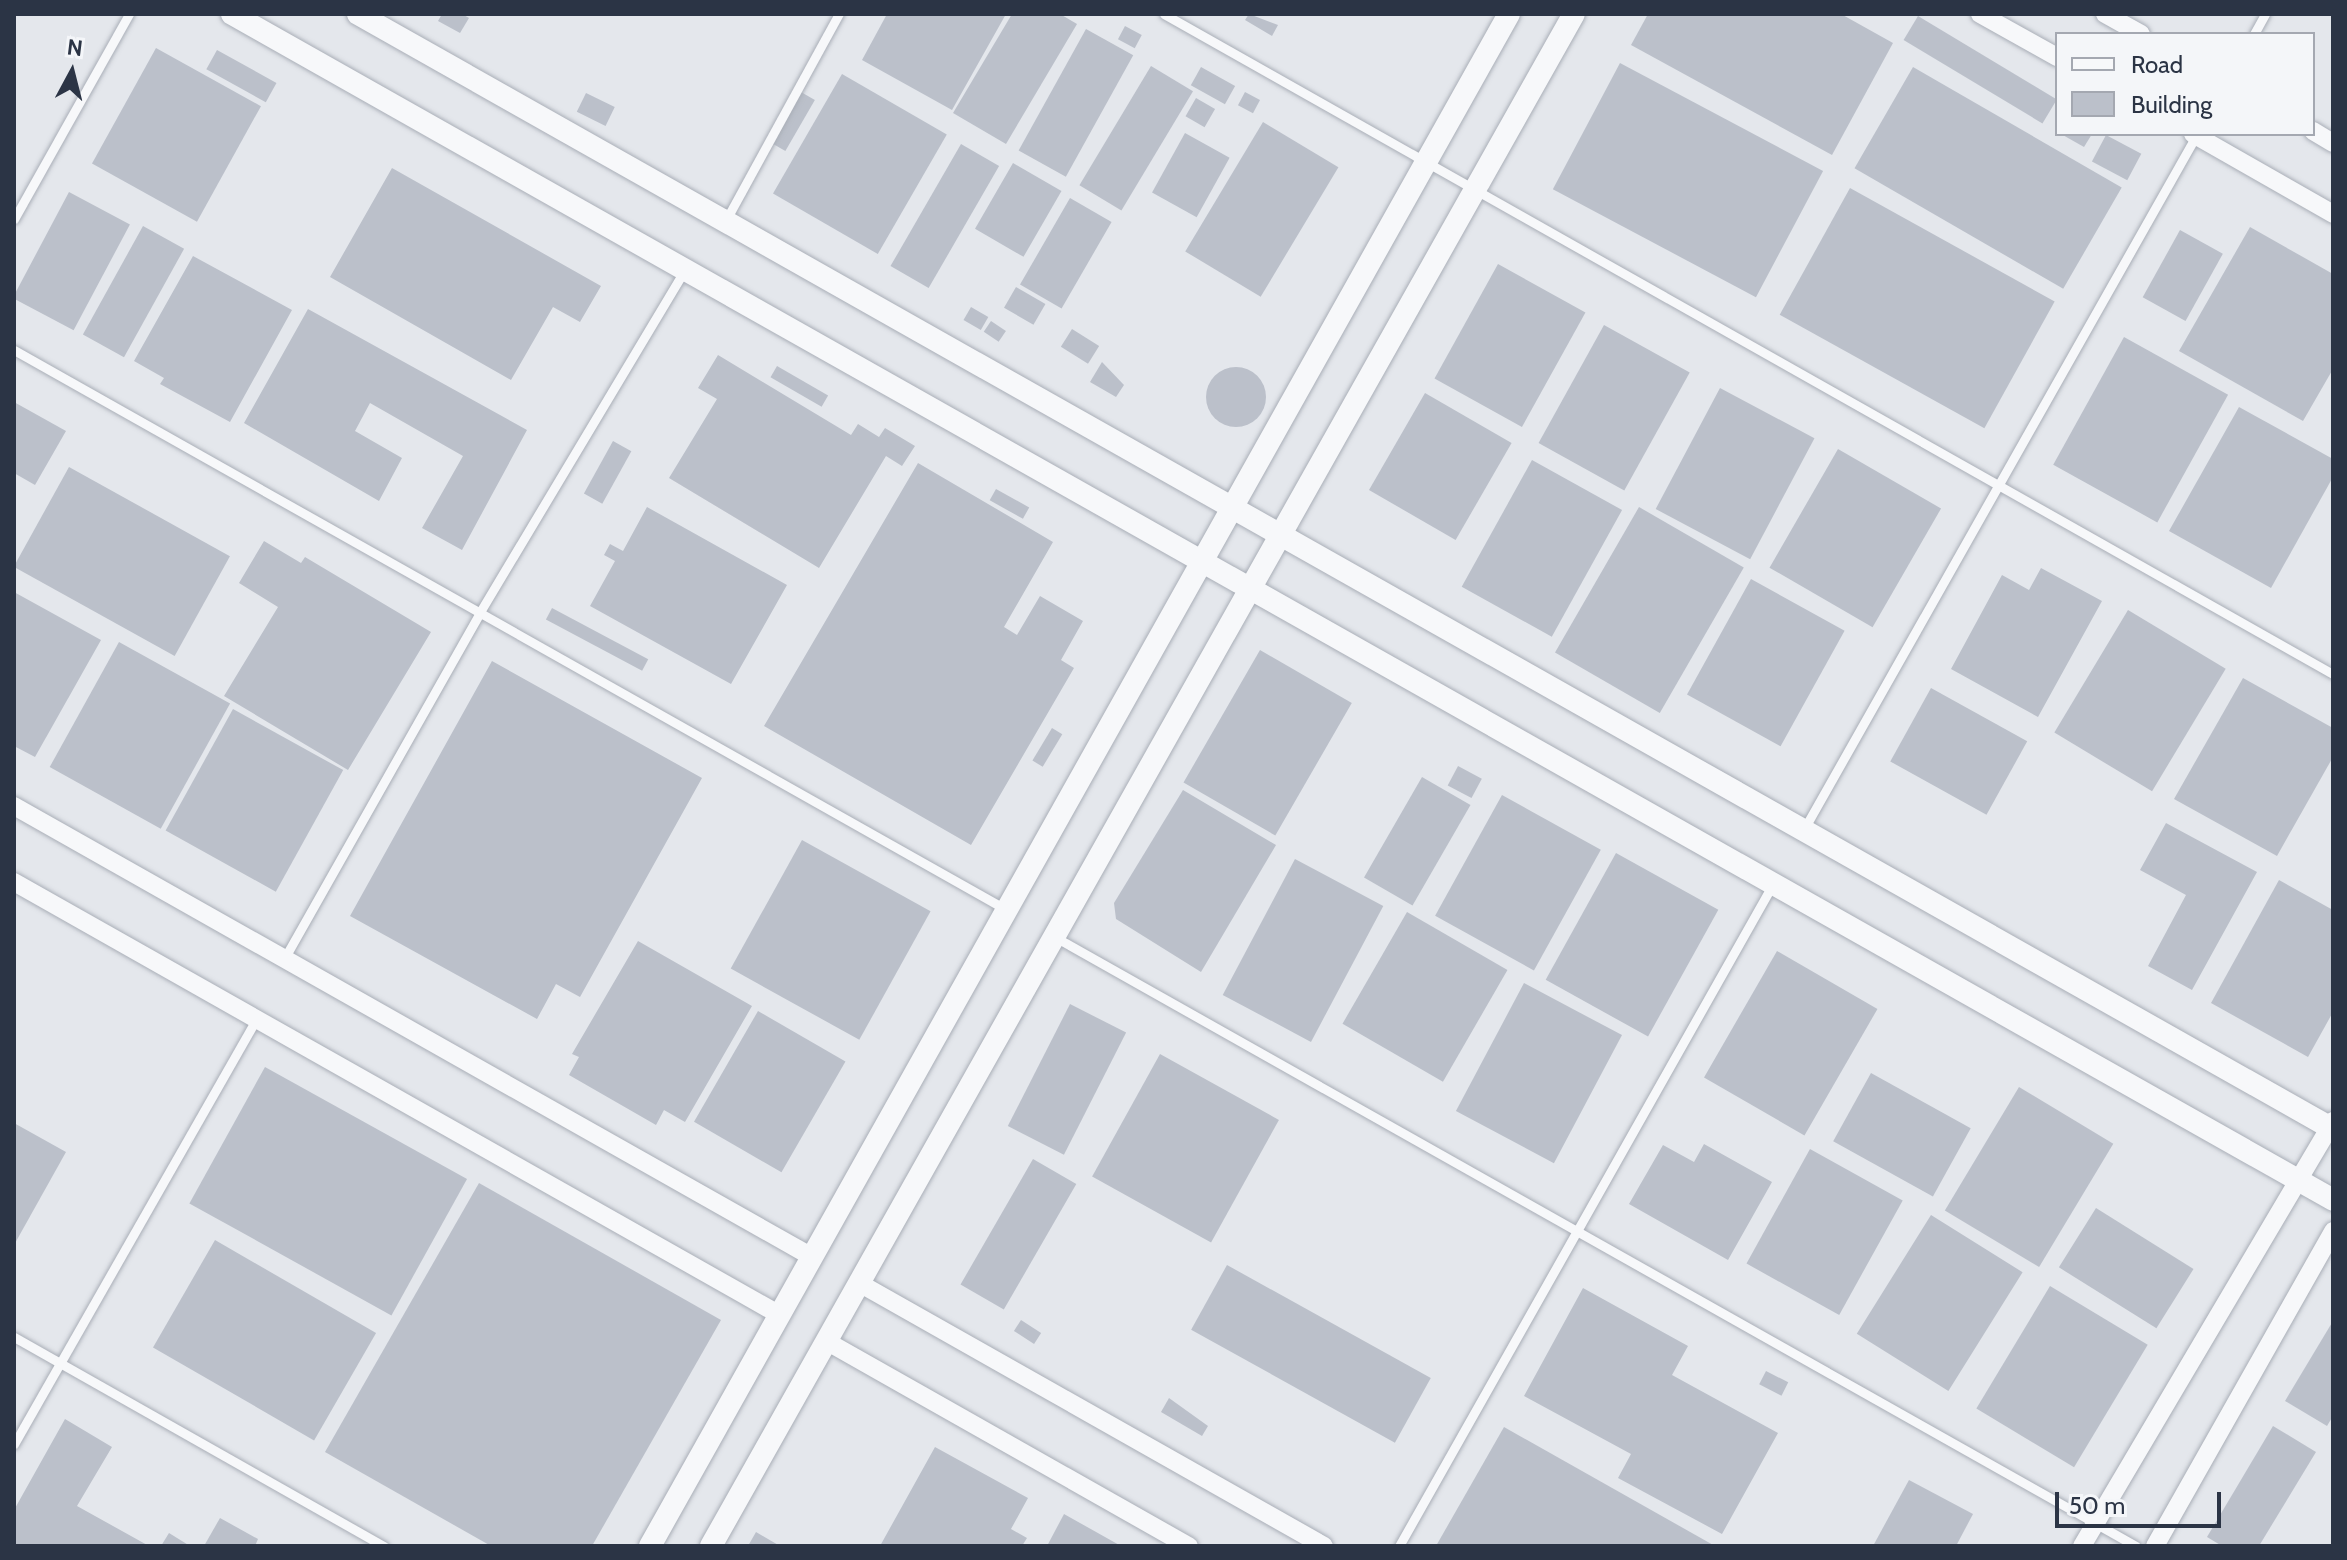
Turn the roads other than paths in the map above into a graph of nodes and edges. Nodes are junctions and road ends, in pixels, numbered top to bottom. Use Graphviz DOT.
graph roads {
  1 [pos="129,14"];
  2 [pos="232,14"];
  3 [pos="358,14"];
  4 [pos="839,14"];
  5 [pos="1164,14"];
  6 [pos="1509,14"];
  7 [pos="1574,14"];
  8 [pos="1980,14"];
  9 [pos="2105,14"];
  10 [pos="2265,14"];
  11 [pos="2137,32"];
  12 [pos="2255,32"];
  13 [pos="2055,56"];
  14 [pos="2315,132"];
  15 [pos="2194,136"];
  16 [pos="2197,136"];
  17 [pos="2333,143"];
  18 [pos="1426,162"];
  19 [pos="1475,189"];
  20 [pos="2333,214"];
  21 [pos="14,219"];
  22 [pos="726,220"];
  23 [pos="685,270"];
  24 [pos="14,350"];
  25 [pos="1999,485"];
  26 [pos="1233,507"];
  27 [pos="1280,534"];
  28 [pos="1202,561"];
  29 [pos="1250,589"];
  30 [pos="480,612"];
  31 [pos="2333,674"];
  32 [pos="14,806"];
  33 [pos="1804,829"];
  34 [pos="14,882"];
  35 [pos="1773,884"];
  36 [pos="1007,910"];
  37 [pos="1054,936"];
  38 [pos="284,959"];
  39 [pos="256,1019"];
  40 [pos="2332,1125"];
  41 [pos="2299,1181"];
  42 [pos="2333,1200"];
  43 [pos="1577,1231"];
  44 [pos="2333,1231"];
  45 [pos="812,1257"];
  46 [pos="859,1283"];
  47 [pos="780,1315"];
  48 [pos="14,1337"];
  49 [pos="826,1341"];
  50 [pos="60,1363"];
  51 [pos="14,1444"];
  52 [pos="2095,1523"];
  53 [pos="384,1546"];
  54 [pos="650,1546"];
  55 [pos="711,1546"];
  56 [pos="1189,1546"];
  57 [pos="1324,1546"];
  58 [pos="1399,1546"];
  59 [pos="2082,1546"];
  60 [pos="2136,1546"];
  61 [pos="2155,1546"];
  1 -- 21 [label="lane"];
  2 -- 23 [label="street"];
  3 -- 22 [label="street"];
  4 -- 22 [label="lane"];
  5 -- 18 [label="lane"];
  6 -- 18 [label="street"];
  7 -- 19 [label="street"];
  8 -- 13 [label="street"];
  9 -- 11 [label="street"];
  10 -- 12 [label="lane"];
  14 -- 17 [label="street"];
  15 -- 25 [label="lane"];
  16 -- 20 [label="street"];
  18 -- 19 [label="lane"];
  18 -- 26 [label="street"];
  19 -- 25 [label="lane"];
  19 -- 27 [label="street"];
  22 -- 26 [label="street"];
  23 -- 28 [label="street"];
  23 -- 30 [label="lane"];
  24 -- 30 [label="lane"];
  25 -- 31 [label="lane"];
  25 -- 33 [label="lane"];
  26 -- 27 [label="street"];
  26 -- 28 [label="street"];
  27 -- 29 [label="street"];
  27 -- 33 [label="street"];
  28 -- 29 [label="street"];
  28 -- 36 [label="street"];
  29 -- 35 [label="street"];
  29 -- 37 [label="street"];
  30 -- 36 [label="lane"];
  30 -- 38 [label="lane"];
  32 -- 38 [label="street"];
  33 -- 40 [label="street"];
  34 -- 39 [label="street"];
  35 -- 41 [label="street"];
  35 -- 43 [label="lane"];
  36 -- 45 [label="street"];
  37 -- 43 [label="lane"];
  37 -- 46 [label="street"];
  38 -- 45 [label="street"];
  39 -- 47 [label="street"];
  39 -- 50 [label="lane"];
  40 -- 41 [label="street"];
  41 -- 42 [label="street"];
  41 -- 52 [label="street"];
  43 -- 52 [label="lane"];
  43 -- 58 [label="lane"];
  44 -- 61 [label="street"];
  45 -- 47 [label="street"];
  46 -- 49 [label="street"];
  46 -- 57 [label="street"];
  47 -- 54 [label="street"];
  48 -- 50 [label="lane"];
  49 -- 55 [label="street"];
  49 -- 56 [label="street"];
  50 -- 51 [label="lane"];
  50 -- 53 [label="lane"];
  52 -- 59 [label="street"];
  52 -- 60 [label="lane"];
}
